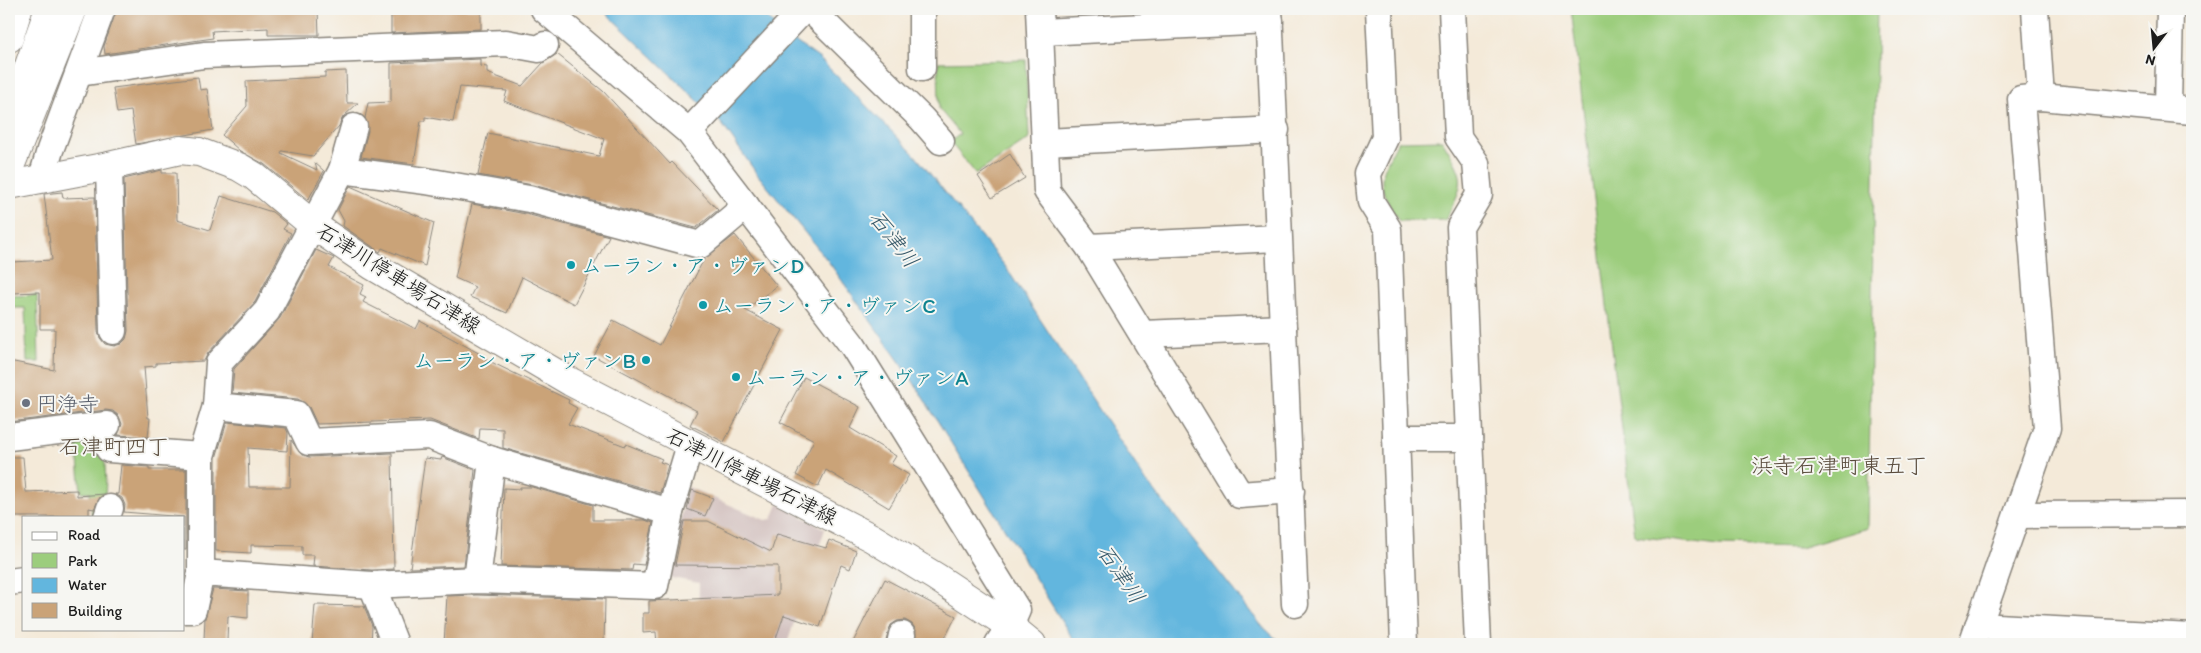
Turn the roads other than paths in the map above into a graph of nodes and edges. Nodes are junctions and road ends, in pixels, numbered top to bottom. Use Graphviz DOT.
graph roads {
  1 [pos="18,9"];
  2 [pos="49,9"];
  3 [pos="72,9"];
  4 [pos="102,9"];
  5 [pos="544,9"];
  6 [pos="804,9"];
  7 [pos="810,9"];
  8 [pos="922,9"];
  9 [pos="1379,9"];
  10 [pos="1452,9"];
  11 [pos="2035,9"];
  12 [pos="2170,9"];
  13 [pos="1270,15"];
  14 [pos="1040,20"];
  15 [pos="9,38"];
  16 [pos="545,45"];
  17 [pos="922,68"];
  18 [pos="79,73"];
  19 [pos="2041,97"];
  20 [pos="2180,109"];
  21 [pos="9,124"];
  22 [pos="354,127"];
  23 [pos="1276,130"];
  24 [pos="689,132"];
  25 [pos="941,141"];
  26 [pos="1046,142"];
  27 [pos="109,166"];
  28 [pos="9,169"];
  29 [pos="342,170"];
  30 [pos="42,178"];
  31 [pos="9,185"];
  32 [pos="746,206"];
  33 [pos="314,225"];
  34 [pos="1278,238"];
  35 [pos="1089,248"];
  36 [pos="1283,328"];
  37 [pos="113,331"];
  38 [pos="1143,334"];
  39 [pos="216,406"];
  40 [pos="9,437"];
  41 [pos="1396,438"];
  42 [pos="1469,438"];
  43 [pos="690,444"];
  44 [pos="201,456"];
  45 [pos="492,460"];
  46 [pos="1290,491"];
  47 [pos="670,512"];
  48 [pos="2192,514"];
  49 [pos="2017,515"];
  50 [pos="201,573"];
  51 [pos="22,580"];
  52 [pos="477,580"];
  53 [pos="9,582"];
  54 [pos="372,586"];
  55 [pos="1294,604"];
  56 [pos="185,610"];
  57 [pos="1004,635"];
  58 [pos="1975,635"];
  59 [pos="2192,637"];
  60 [pos="395,644"];
  61 [pos="1032,644"];
  62 [pos="1404,644"];
  63 [pos="1478,644"];
  1 -- 15 [label="main road"];
  2 -- 21 [label="main road"];
  3 -- 28 [label="main road"];
  4 -- 18 [label="street"];
  5 -- 24 [label="street"];
  6 -- 24 [label="street"];
  7 -- 25 [label="street"];
  8 -- 17 [label="street"];
  9 -- 41 [label="street"];
  10 -- 42 [label="street"];
  11 -- 19 [label="street"];
  12 -- 20 [label="street"];
  13 -- 14 [label="street"];
  13 -- 23 [label="street"];
  14 -- 26 [label="street"];
  16 -- 18 [label="street"];
  18 -- 30 [label="street"];
  19 -- 20 [label="street"];
  19 -- 49 [label="street"];
  22 -- 29 [label="street"];
  23 -- 26 [label="street"];
  23 -- 34 [label="street"];
  24 -- 32 [label="street"];
  26 -- 35 [label="street"];
  27 -- 30 [label="main road, 石津川停車場石津線"];
  27 -- 33 [label="main road, 石津川停車場石津線"];
  27 -- 37 [label="street"];
  29 -- 32 [label="street"];
  29 -- 33 [label="street"];
  30 -- 31 [label="main road, 石津川停車場石津線"];
  32 -- 57 [label="street"];
  33 -- 39 [label="street"];
  33 -- 43 [label="main road, 石津川停車場石津線"];
  34 -- 35 [label="street"];
  34 -- 36 [label="street"];
  35 -- 38 [label="street"];
  36 -- 38 [label="street"];
  36 -- 46 [label="street"];
  38 -- 46 [label="street"];
  39 -- 44 [label="street"];
  39 -- 45 [label="street"];
  40 -- 44 [label="street"];
  41 -- 42 [label="street"];
  41 -- 62 [label="street"];
  42 -- 63 [label="street"];
  43 -- 47 [label="street"];
  43 -- 57 [label="main road, 石津川停車場石津線"];
  44 -- 50 [label="street"];
  45 -- 47 [label="street"];
  45 -- 52 [label="street"];
  46 -- 55 [label="street"];
  47 -- 52 [label="street"];
  48 -- 49 [label="street"];
  49 -- 58 [label="street"];
  50 -- 54 [label="street"];
  50 -- 56 [label="street"];
  51 -- 53 [label="street"];
  52 -- 54 [label="street"];
  54 -- 60 [label="street"];
  57 -- 61 [label="main road, 石津川停車場石津線"];
  58 -- 59 [label="street"];
}
